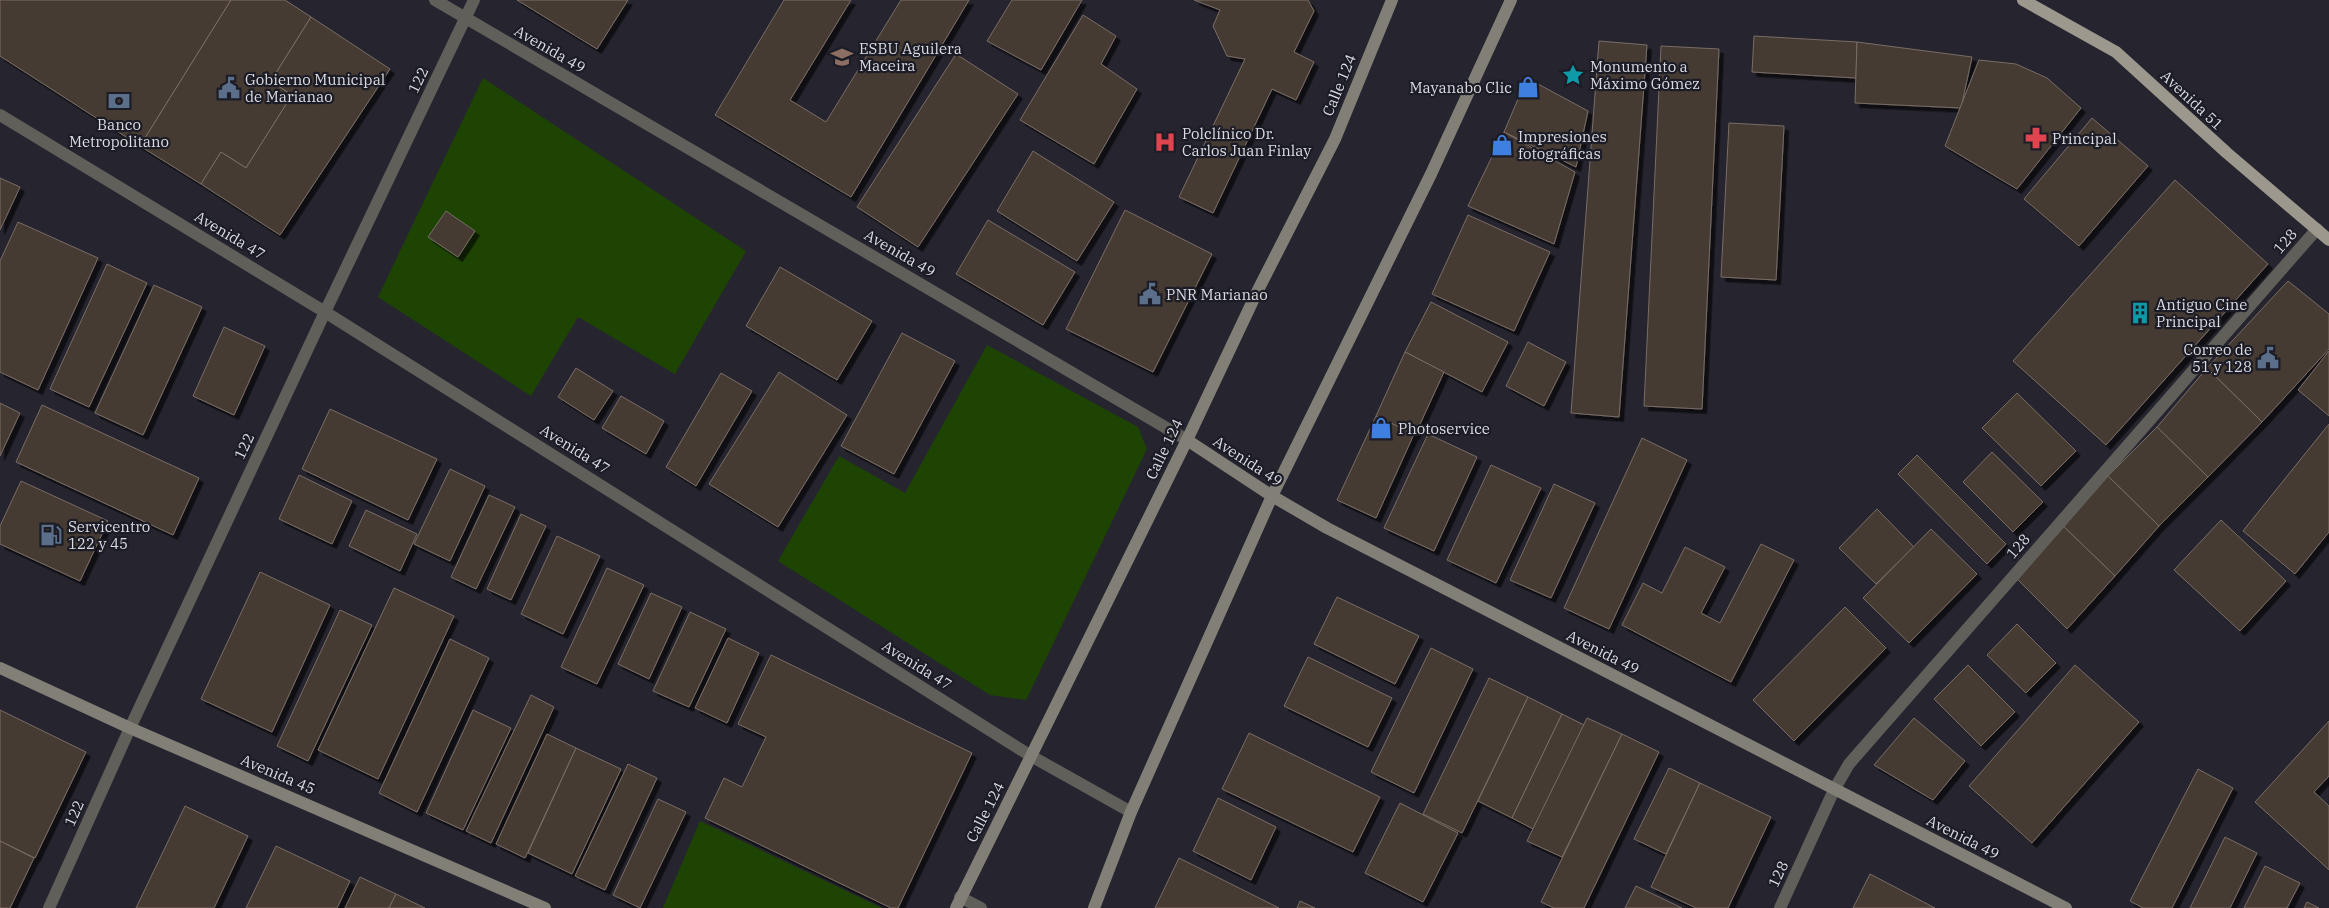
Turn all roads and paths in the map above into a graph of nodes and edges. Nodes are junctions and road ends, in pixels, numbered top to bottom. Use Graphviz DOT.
graph roads {
  1 [pos="435,0"];
  2 [pos="474,0"];
  3 [pos="1392,0"];
  4 [pos="1512,0"];
  5 [pos="2023,0"];
  6 [pos="465,19"];
  7 [pos="0,115"];
  8 [pos="2317,229"];
  9 [pos="2329,240"];
  10 [pos="325,312"];
  11 [pos="1187,440"];
  12 [pos="1272,496"];
  13 [pos="0,668"];
  14 [pos="130,728"];
  15 [pos="1032,756"];
  16 [pos="1834,790"];
  17 [pos="1131,812"];
  18 [pos="958,903"];
  19 [pos="49,908"];
  20 [pos="545,908"];
  21 [pos="981,908"];
  22 [pos="1094,908"];
  23 [pos="1780,908"];
  24 [pos="2066,908"];
  1 -- 6 [label="street, Avenida 49"];
  2 -- 6 [label="street, 122"];
  3 -- 11 [label="street, Calle 124"];
  4 -- 12 [label="street"];
  5 -- 8 [label="main road, Avenida 51"];
  6 -- 10 [label="street, 122"];
  6 -- 11 [label="street, Avenida 49"];
  7 -- 10 [label="street, Avenida 47"];
  8 -- 9 [label="main road, Avenida 51"];
  8 -- 16 [label="street, 128"];
  10 -- 14 [label="street, 122"];
  10 -- 15 [label="street, Avenida 47"];
  11 -- 12 [label="street, Avenida 49"];
  11 -- 15 [label="street, Calle 124"];
  12 -- 16 [label="street, Avenida 49"];
  12 -- 17 [label="street"];
  13 -- 14 [label="street, Avenida 45"];
  14 -- 19 [label="street, 122"];
  14 -- 20 [label="street, Avenida 45"];
  15 -- 17 [label="street, Avenida 47"];
  15 -- 18 [label="street, Calle 124"];
  16 -- 23 [label="street, 128"];
  16 -- 24 [label="street, Avenida 49"];
  17 -- 22 [label="street"];
  18 -- 21 [label="street"];
}
